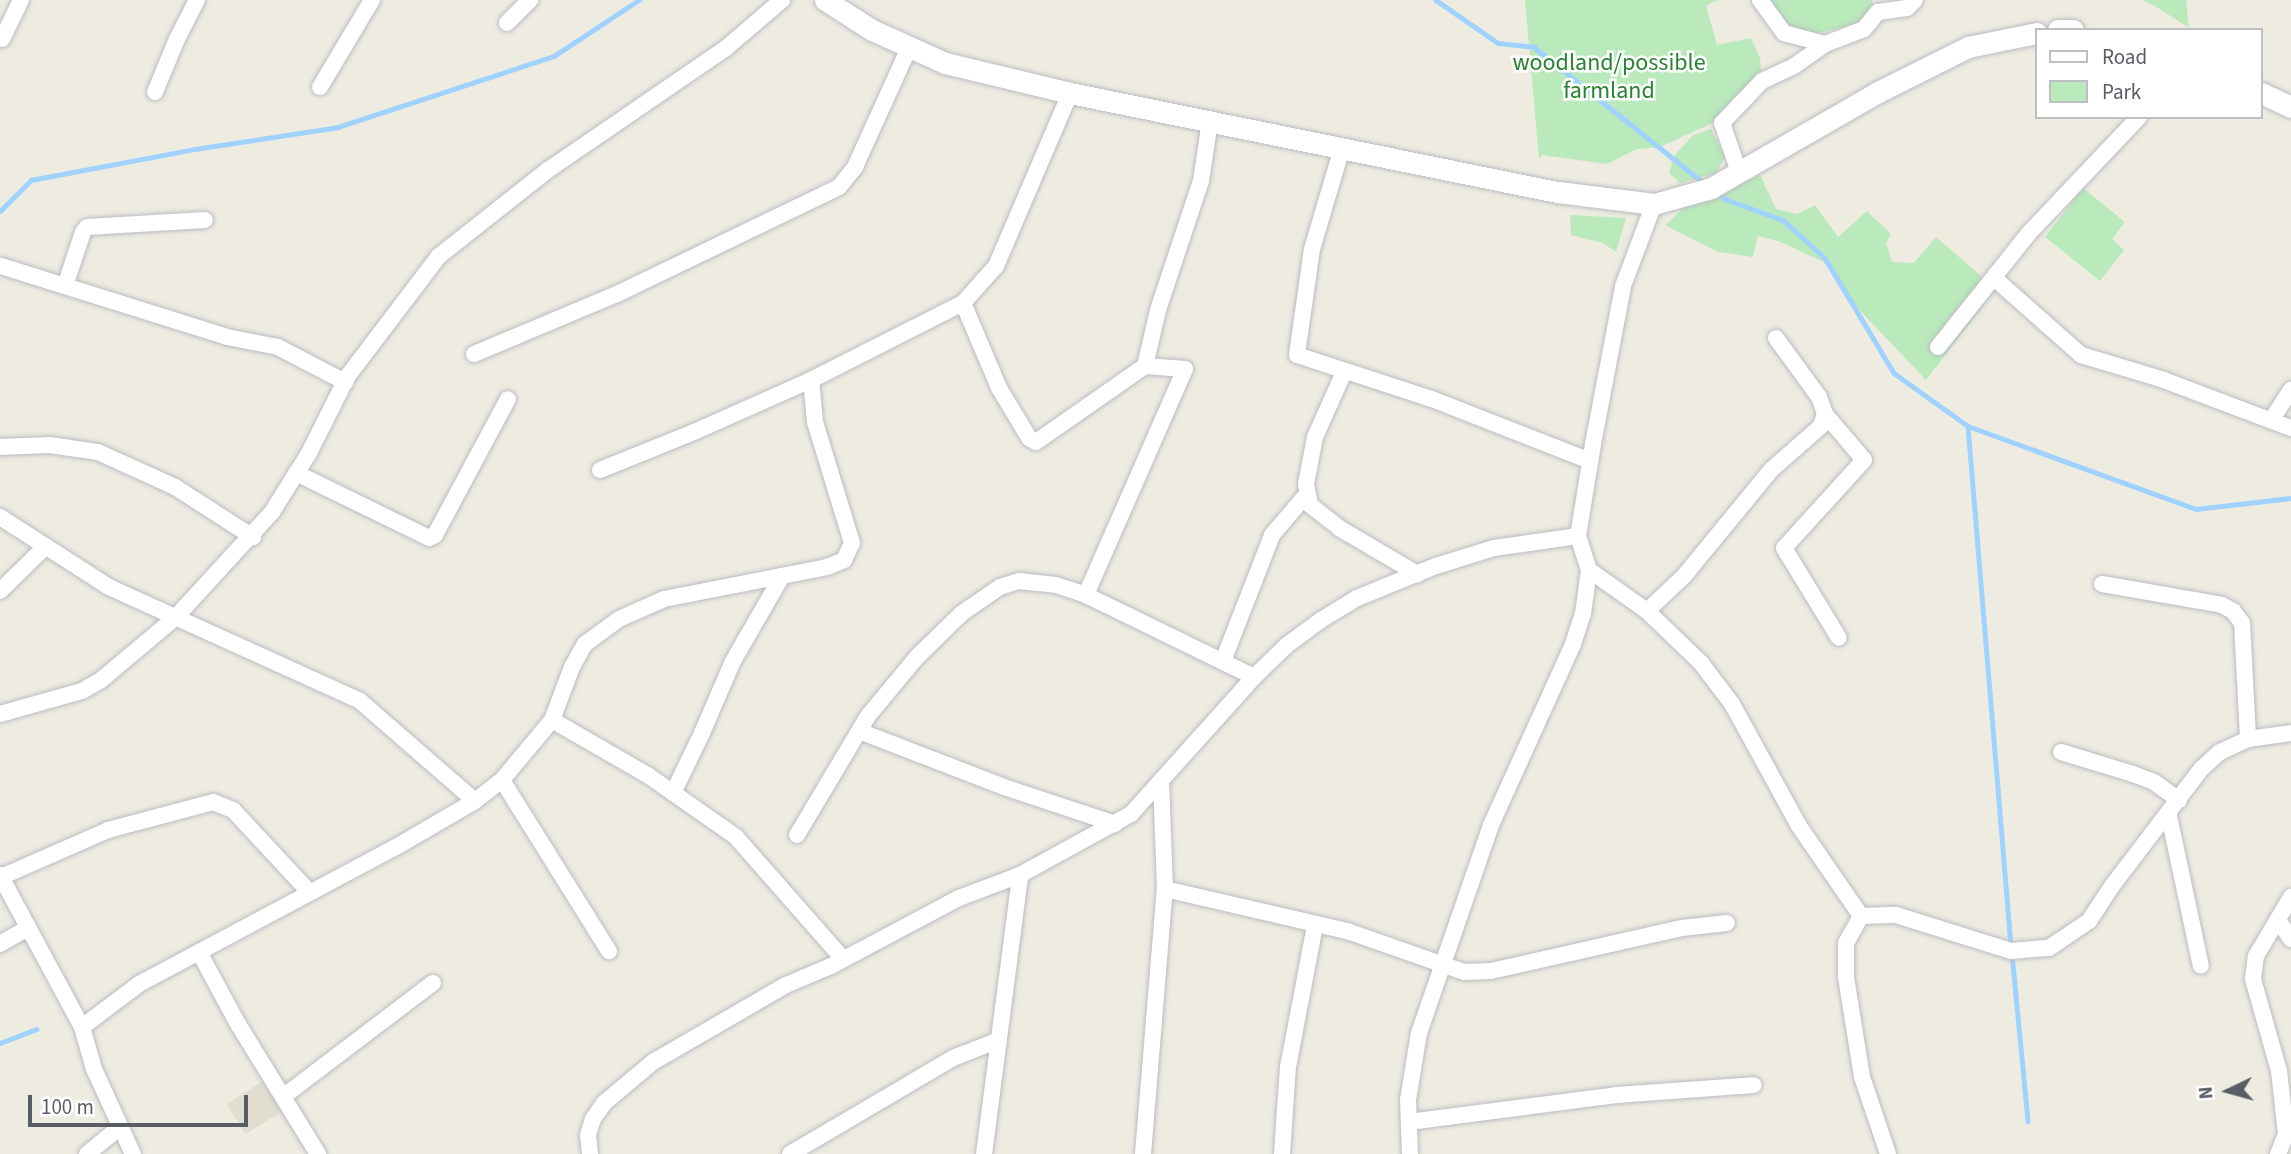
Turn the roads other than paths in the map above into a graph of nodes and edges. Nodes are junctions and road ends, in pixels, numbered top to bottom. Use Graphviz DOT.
graph roads {
  1 [pos="22,0"];
  2 [pos="197,0"];
  3 [pos="372,0"];
  4 [pos="530,0"];
  5 [pos="782,0"];
  6 [pos="825,0"];
  7 [pos="1760,0"];
  8 [pos="1915,0"];
  9 [pos="1878,6"];
  10 [pos="507,23"];
  11 [pos="2036,33"];
  12 [pos="2,38"];
  13 [pos="1825,44"];
  14 [pos="909,48"];
  15 [pos="320,87"];
  16 [pos="155,92"];
  17 [pos="1070,93"];
  18 [pos="2263,94"];
  19 [pos="2291,107"];
  20 [pos="2137,119"];
  21 [pos="1210,121"];
  22 [pos="1342,148"];
  23 [pos="1739,172"];
  24 [pos="1654,204"];
  25 [pos="205,220"];
  26 [pos="1,266"];
  27 [pos="1994,278"];
  28 [pos="65,286"];
  29 [pos="963,303"];
  30 [pos="1776,338"];
  31 [pos="1938,347"];
  32 [pos="474,354"];
  33 [pos="1145,366"];
  34 [pos="1344,372"];
  35 [pos="811,380"];
  36 [pos="345,382"];
  37 [pos="2291,390"];
  38 [pos="508,399"];
  39 [pos="1825,414"];
  40 [pos="2272,419"];
  41 [pos="2291,428"];
  42 [pos="0,447"];
  43 [pos="1590,461"];
  44 [pos="600,470"];
  45 [pos="296,473"];
  46 [pos="1306,495"];
  47 [pos="0,517"];
  48 [pos="1578,536"];
  49 [pos="253,537"];
  50 [pos="46,546"];
  51 [pos="1589,570"];
  52 [pos="1418,574"];
  53 [pos="782,576"];
  54 [pos="2102,584"];
  55 [pos="0,591"];
  56 [pos="1086,595"];
  57 [pos="1647,611"];
  58 [pos="175,618"];
  59 [pos="1839,638"];
  60 [pos="1223,661"];
  61 [pos="1254,677"];
  62 [pos="0,714"];
  63 [pos="552,720"];
  64 [pos="859,731"];
  65 [pos="2291,733"];
  66 [pos="2248,739"];
  67 [pos="2061,752"];
  68 [pos="502,780"];
  69 [pos="1161,780"];
  70 [pos="673,793"];
  71 [pos="2179,800"];
  72 [pos="475,801"];
  73 [pos="2169,816"];
  74 [pos="1115,824"];
  75 [pos="797,835"];
  76 [pos="1020,875"];
  77 [pos="0,876"];
  78 [pos="1165,889"];
  79 [pos="310,893"];
  80 [pos="2291,897"];
  81 [pos="1861,916"];
  82 [pos="2278,920"];
  83 [pos="1727,923"];
  84 [pos="1315,926"];
  85 [pos="26,929"];
  86 [pos="2291,939"];
  87 [pos="0,944"];
  88 [pos="609,951"];
  89 [pos="199,952"];
  90 [pos="844,959"];
  91 [pos="1442,966"];
  92 [pos="2201,966"];
  93 [pos="433,984"];
  94 [pos="82,1027"];
  95 [pos="999,1040"];
  96 [pos="1754,1085"];
  97 [pos="284,1096"];
  98 [pos="1409,1122"];
  99 [pos="120,1127"];
  100 [pos="87,1154"];
  101 [pos="133,1154"];
  102 [pos="318,1154"];
  103 [pos="590,1154"];
  104 [pos="790,1154"];
  105 [pos="984,1154"];
  106 [pos="1143,1154"];
  107 [pos="1282,1154"];
  108 [pos="1410,1154"];
  109 [pos="1888,1154"];
  110 [pos="2278,1154"];
  1 -- 12 [label="street"];
  2 -- 16 [label="street"];
  3 -- 15 [label="street"];
  4 -- 10 [label="street"];
  5 -- 36 [label="street"];
  6 -- 14 [label="main road"];
  7 -- 13 [label="street"];
  8 -- 9 [label="street"];
  9 -- 13 [label="street"];
  11 -- 23 [label="main road"];
  13 -- 23 [label="street"];
  14 -- 17 [label="main road"];
  14 -- 32 [label="street"];
  17 -- 21 [label="main road"];
  17 -- 29 [label="street"];
  18 -- 19 [label="main road"];
  20 -- 27 [label="street"];
  21 -- 22 [label="main road"];
  21 -- 33 [label="street"];
  22 -- 24 [label="main road"];
  22 -- 34 [label="street"];
  23 -- 24 [label="main road"];
  24 -- 43 [label="street"];
  25 -- 28 [label="street"];
  26 -- 28 [label="street"];
  27 -- 31 [label="street"];
  27 -- 40 [label="street"];
  28 -- 36 [label="street"];
  29 -- 33 [label="street"];
  29 -- 35 [label="street"];
  30 -- 39 [label="street"];
  33 -- 56 [label="street"];
  34 -- 43 [label="street"];
  34 -- 46 [label="street"];
  35 -- 44 [label="street"];
  35 -- 53 [label="street"];
  36 -- 45 [label="street"];
  37 -- 40 [label="street"];
  38 -- 45 [label="street"];
  39 -- 57 [label="street"];
  39 -- 59 [label="street"];
  40 -- 41 [label="street"];
  42 -- 49 [label="street"];
  43 -- 48 [label="street"];
  45 -- 49 [label="street"];
  46 -- 52 [label="street"];
  46 -- 60 [label="street"];
  47 -- 50 [label="street"];
  48 -- 51 [label="street"];
  48 -- 52 [label="street"];
  49 -- 58 [label="street"];
  50 -- 55 [label="street"];
  50 -- 58 [label="street"];
  51 -- 57 [label="street"];
  51 -- 91 [label="street"];
  52 -- 61 [label="street"];
  53 -- 63 [label="street"];
  53 -- 70 [label="street"];
  54 -- 66 [label="street"];
  56 -- 60 [label="street"];
  56 -- 64 [label="street"];
  57 -- 81 [label="street"];
  58 -- 62 [label="street"];
  58 -- 72 [label="street"];
  60 -- 61 [label="street"];
  61 -- 69 [label="street"];
  63 -- 68 [label="street"];
  63 -- 70 [label="street"];
  64 -- 74 [label="street"];
  64 -- 75 [label="street"];
  65 -- 66 [label="street"];
  66 -- 71 [label="street"];
  67 -- 71 [label="street"];
  68 -- 72 [label="street"];
  68 -- 88 [label="street"];
  69 -- 74 [label="street"];
  69 -- 78 [label="street"];
  70 -- 90 [label="street"];
  71 -- 73 [label="street"];
  72 -- 79 [label="street"];
  73 -- 81 [label="street"];
  73 -- 92 [label="street"];
  74 -- 76 [label="street"];
  76 -- 90 [label="street"];
  76 -- 95 [label="street"];
  77 -- 79 [label="street"];
  77 -- 85 [label="street"];
  78 -- 84 [label="street"];
  78 -- 106 [label="street"];
  79 -- 89 [label="street"];
  80 -- 82 [label="street"];
  81 -- 109 [label="street"];
  82 -- 86 [label="street"];
  82 -- 110 [label="street"];
  83 -- 91 [label="street"];
  84 -- 91 [label="street"];
  84 -- 107 [label="street"];
  85 -- 87 [label="street"];
  85 -- 94 [label="street"];
  89 -- 94 [label="street"];
  89 -- 97 [label="street"];
  90 -- 103 [label="street"];
  91 -- 98 [label="street"];
  93 -- 97 [label="street"];
  94 -- 99 [label="street"];
  95 -- 104 [label="street"];
  95 -- 105 [label="street"];
  96 -- 98 [label="street"];
  97 -- 102 [label="street"];
  98 -- 108 [label="street"];
  99 -- 100 [label="street"];
  99 -- 101 [label="street"];
}
